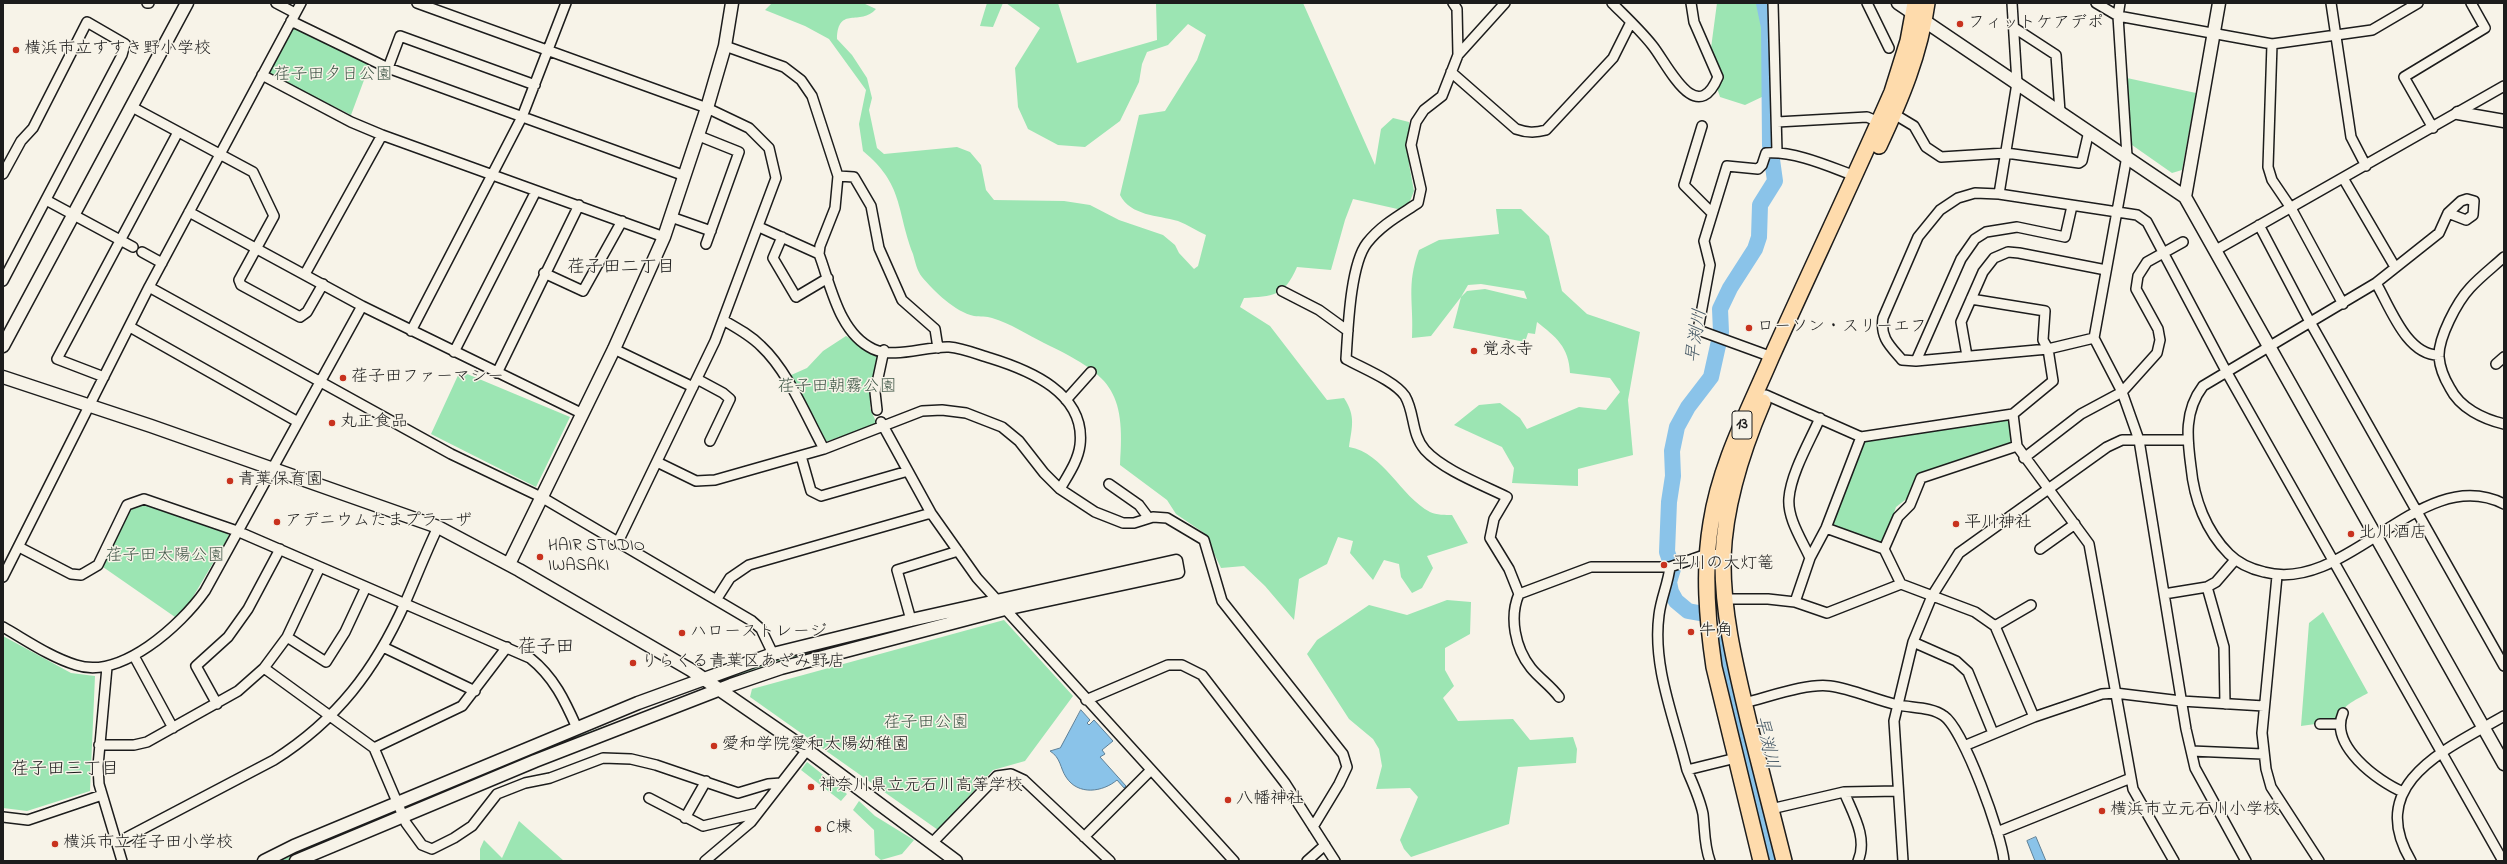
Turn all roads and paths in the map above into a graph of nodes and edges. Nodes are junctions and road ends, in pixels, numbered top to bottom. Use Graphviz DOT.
graph roads {
  1 [pos="188,3"];
  2 [pos="276,3"];
  3 [pos="300,3"];
  4 [pos="417,3"];
  5 [pos="732,3"];
  6 [pos="1453,3"];
  7 [pos="1505,3"];
  8 [pos="1612,3"];
  9 [pos="1691,3"];
  10 [pos="1773,3"];
  11 [pos="1866,3"];
  12 [pos="1898,3"];
  13 [pos="1927,3"];
  14 [pos="2012,3"];
  15 [pos="2096,3"];
  16 [pos="2120,3"];
  17 [pos="2219,3"];
  18 [pos="2331,3"];
  19 [pos="2418,3"];
  20 [pos="2471,3"];
  21 [pos="563,4"];
  22 [pos="1918,12"];
  23 [pos="2118,16"];
  24 [pos="293,17"];
  25 [pos="1631,22"];
  26 [pos="2013,27"];
  27 [pos="2214,32"];
  28 [pos="2335,36"];
  29 [pos="2272,44"];
  30 [pos="725,46"];
  31 [pos="1889,48"];
  32 [pos="548,51"];
  33 [pos="1458,55"];
  34 [pos="388,68"];
  35 [pos="1451,72"];
  36 [pos="262,75"];
  37 [pos="2017,83"];
  38 [pos="535,85"];
  39 [pos="2504,86"];
  40 [pos="132,107"];
  41 [pos="707,108"];
  42 [pos="2060,112"];
  43 [pos="2458,113"];
  44 [pos="1894,114"];
  45 [pos="522,117"];
  46 [pos="2504,121"];
  47 [pos="1776,122"];
  48 [pos="1879,122"];
  49 [pos="1702,126"];
  50 [pos="2433,128"];
  51 [pos="2089,131"];
  52 [pos="178,132"];
  53 [pos="382,135"];
  54 [pos="699,136"];
  55 [pos="1772,152"];
  56 [pos="2006,153"];
  57 [pos="220,154"];
  58 [pos="2126,156"];
  59 [pos="2366,166"];
  60 [pos="3,174"];
  61 [pos="491,175"];
  62 [pos="685,176"];
  63 [pos="838,176"];
  64 [pos="1855,176"];
  65 [pos="2344,178"];
  66 [pos="536,191"];
  67 [pos="1999,194"];
  68 [pos="2185,197"];
  69 [pos="46,200"];
  70 [pos="579,205"];
  71 [pos="2072,206"];
  72 [pos="2290,208"];
  73 [pos="189,212"];
  74 [pos="1712,212"];
  75 [pos="2117,212"];
  76 [pos="2448,213"];
  77 [pos="74,215"];
  78 [pos="671,217"];
  79 [pos="622,221"];
  80 [pos="2259,225"];
  81 [pos="759,227"];
  82 [pos="711,231"];
  83 [pos="664,237"];
  84 [pos="782,237"];
  85 [pos="120,240"];
  86 [pos="2183,242"];
  87 [pos="706,244"];
  88 [pos="133,247"];
  89 [pos="257,248"];
  90 [pos="2216,250"];
  91 [pos="142,252"];
  92 [pos="2163,253"];
  93 [pos="819,254"];
  94 [pos="2504,257"];
  95 [pos="162,263"];
  96 [pos="2394,267"];
  97 [pos="2106,270"];
  98 [pos="544,273"];
  99 [pos="305,274"];
  100 [pos="828,278"];
  101 [pos="3,281"];
  102 [pos="2376,283"];
  103 [pos="323,284"];
  104 [pos="149,287"];
  105 [pos="1282,291"];
  106 [pos="1971,299"];
  107 [pos="2343,304"];
  108 [pos="362,306"];
  109 [pos="723,320"];
  110 [pos="2310,322"];
  111 [pos="130,327"];
  112 [pos="411,331"];
  113 [pos="1348,331"];
  114 [pos="2094,338"];
  115 [pos="2270,345"];
  116 [pos="3,346"];
  117 [pos="938,348"];
  118 [pos="614,349"];
  119 [pos="2048,349"];
  120 [pos="884,350"];
  121 [pos="454,352"];
  122 [pos="2439,355"];
  123 [pos="1967,356"];
  124 [pos="1772,357"];
  125 [pos="2504,357"];
  126 [pos="1916,361"];
  127 [pos="2496,364"];
  128 [pos="2226,371"];
  129 [pos="1091,372"];
  130 [pos="497,373"];
  131 [pos="3,377"];
  132 [pos="104,377"];
  133 [pos="320,383"];
  134 [pos="695,383"];
  135 [pos="2122,392"];
  136 [pos="1766,395"];
  137 [pos="1066,400"];
  138 [pos="90,406"];
  139 [pos="877,410"];
  140 [pos="583,414"];
  141 [pos="2013,414"];
  142 [pos="1820,418"];
  143 [pos="298,422"];
  144 [pos="882,424"];
  145 [pos="2504,424"];
  146 [pos="1861,437"];
  147 [pos="2139,440"];
  148 [pos="2188,440"];
  149 [pos="710,441"];
  150 [pos="2017,446"];
  151 [pos="824,448"];
  152 [pos="801,456"];
  153 [pos="2024,458"];
  154 [pos="657,462"];
  155 [pos="271,469"];
  156 [pos="908,471"];
  157 [pos="1109,484"];
  158 [pos="2049,487"];
  159 [pos="1060,489"];
  160 [pos="543,498"];
  161 [pos="2504,504"];
  162 [pos="2418,512"];
  163 [pos="931,513"];
  164 [pos="1148,518"];
  165 [pos="2075,524"];
  166 [pos="438,527"];
  167 [pos="1826,528"];
  168 [pos="237,531"];
  169 [pos="2376,536"];
  170 [pos="618,542"];
  171 [pos="19,547"];
  172 [pos="280,549"];
  173 [pos="1884,549"];
  174 [pos="2040,549"];
  175 [pos="958,552"];
  176 [pos="1707,554"];
  177 [pos="1723,555"];
  178 [pos="1810,558"];
  179 [pos="2235,560"];
  180 [pos="2334,560"];
  181 [pos="509,564"];
  182 [pos="1674,566"];
  183 [pos="320,567"];
  184 [pos="2277,576"];
  185 [pos="3,577"];
  186 [pos="1901,584"];
  187 [pos="366,587"];
  188 [pos="2207,587"];
  189 [pos="1519,594"];
  190 [pos="2164,594"];
  191 [pos="1932,596"];
  192 [pos="1725,599"];
  193 [pos="716,600"];
  194 [pos="995,601"];
  195 [pos="1795,602"];
  196 [pos="405,604"];
  197 [pos="2031,605"];
  198 [pos="1005,609"];
  199 [pos="911,620"];
  200 [pos="1994,626"];
  201 [pos="3,627"];
  202 [pos="286,637"];
  203 [pos="1913,642"];
  204 [pos="383,647"];
  205 [pos="507,647"];
  206 [pos="773,654"];
  207 [pos="134,656"];
  208 [pos="107,666"];
  209 [pos="2504,666"];
  210 [pos="264,668"];
  211 [pos="704,679"];
  212 [pos="720,690"];
  213 [pos="475,691"];
  214 [pos="2115,693"];
  215 [pos="1559,697"];
  216 [pos="1086,700"];
  217 [pos="2181,701"];
  218 [pos="1744,703"];
  219 [pos="217,704"];
  220 [pos="2225,704"];
  221 [pos="1898,705"];
  222 [pos="2264,706"];
  223 [pos="2343,713"];
  224 [pos="2504,716"];
  225 [pos="2034,717"];
  226 [pos="330,718"];
  227 [pos="2320,724"];
  228 [pos="2340,724"];
  229 [pos="173,728"];
  230 [pos="577,728"];
  231 [pos="2484,728"];
  232 [pos="1993,732"];
  233 [pos="99,745"];
  234 [pos="1964,746"];
  235 [pos="374,748"];
  236 [pos="807,750"];
  237 [pos="2191,750"];
  238 [pos="2442,751"];
  239 [pos="2263,754"];
  240 [pos="1736,758"];
  241 [pos="2504,764"];
  242 [pos="1686,770"];
  243 [pos="1150,771"];
  244 [pos="2131,778"];
  245 [pos="706,781"];
  246 [pos="781,783"];
  247 [pos="1898,791"];
  248 [pos="1844,792"];
  249 [pos="2402,792"];
  250 [pos="102,795"];
  251 [pos="649,798"];
  252 [pos="397,803"];
  253 [pos="1771,809"];
  254 [pos="758,813"];
  255 [pos="3,817"];
  256 [pos="403,817"];
  257 [pos="685,818"];
  258 [pos="1313,826"];
  259 [pos="1997,832"];
  260 [pos="1084,837"];
  261 [pos="116,843"];
  262 [pos="932,843"];
  263 [pos="1325,845"];
  264 [pos="122,861"];
  265 [pos="264,861"];
  266 [pos="296,861"];
  267 [pos="705,861"];
  268 [pos="956,861"];
  269 [pos="1110,861"];
  270 [pos="1234,861"];
  271 [pos="1307,861"];
  272 [pos="1335,861"];
  273 [pos="1710,861"];
  274 [pos="1761,861"];
  275 [pos="1784,861"];
  276 [pos="1858,861"];
  277 [pos="1902,861"];
  278 [pos="2004,861"];
  279 [pos="2174,861"];
  280 [pos="2246,861"];
  281 [pos="2319,861"];
  282 [pos="2411,861"];
  283 [pos="2503,861"];
  1 -- 40 [label="street"];
  2 -- 24 [label="street"];
  3 -- 24 [label="street"];
  4 -- 32 [label="street"];
  5 -- 30 [label="street"];
  6 -- 33 [label="street"];
  7 -- 33 [label="street"];
  8 -- 25 [label="street"];
  9 -- 25 [label="street"];
  10 -- 47 [label="street"];
  11 -- 31 [label="street"];
  12 -- 22 [label="street"];
  13 -- 22 [label="main road, 13"];
  14 -- 26 [label="street"];
  15 -- 23 [label="street"];
  16 -- 23 [label="street"];
  17 -- 27 [label="street"];
  18 -- 28 [label="street"];
  19 -- 28 [label="street"];
  20 -- 50 [label="street"];
  21 -- 32 [label="street"];
  22 -- 37 [label="street"];
  22 -- 44 [label="main road, 13"];
  22 -- 48 [label="main road, 13"];
  23 -- 27 [label="street"];
  23 -- 58 [label="street"];
  24 -- 34 [label="street"];
  24 -- 36 [label="street"];
  25 -- 35 [label="street"];
  26 -- 37 [label="street"];
  26 -- 42 [label="street"];
  27 -- 29 [label="street"];
  27 -- 68 [label="street"];
  28 -- 29 [label="street"];
  28 -- 59 [label="street"];
  29 -- 72 [label="street"];
  30 -- 41 [label="street"];
  30 -- 63 [label="street"];
  32 -- 38 [label="street"];
  32 -- 41 [label="street"];
  33 -- 35 [label="street"];
  34 -- 38 [label="street"];
  34 -- 45 [label="street"];
  35 -- 113 [label="street"];
  36 -- 53 [label="street"];
  36 -- 57 [label="street"];
  37 -- 42 [label="street"];
  37 -- 56 [label="street"];
  38 -- 45 [label="street"];
  39 -- 43 [label="street"];
  40 -- 52 [label="street"];
  40 -- 77 [label="street"];
  41 -- 54 [label="street"];
  41 -- 81 [label="street"];
  42 -- 51 [label="street"];
  43 -- 46 [label="street"];
  43 -- 50 [label="street"];
  44 -- 56 [label="street"];
  44 -- 136 [label="main road, 13"];
  45 -- 61 [label="street"];
  45 -- 62 [label="street"];
  47 -- 48 [label="street"];
  47 -- 55 [label="street"];
  48 -- 64 [label="main road, 13"];
  49 -- 74 [label="street"];
  50 -- 59 [label="street"];
  51 -- 56 [label="street"];
  51 -- 58 [label="street"];
  52 -- 57 [label="street"];
  52 -- 85 [label="street"];
  53 -- 61 [label="street"];
  53 -- 99 [label="street"];
  54 -- 62 [label="street"];
  54 -- 82 [label="street"];
  55 -- 64 [label="street"];
  55 -- 74 [label="street"];
  56 -- 67 [label="street"];
  57 -- 73 [label="street"];
  57 -- 89 [label="street"];
  58 -- 68 [label="street"];
  58 -- 75 [label="street"];
  59 -- 65 [label="street"];
  60 -- 69 [label="street"];
  61 -- 66 [label="street"];
  61 -- 112 [label="street"];
  62 -- 78 [label="street"];
  63 -- 93 [label="street"];
  63 -- 117 [label="street"];
  64 -- 124 [label="main road, 13"];
  65 -- 72 [label="street"];
  65 -- 96 [label="street"];
  66 -- 70 [label="street"];
  66 -- 121 [label="street"];
  67 -- 71 [label="street"];
  67 -- 126 [label="street"];
  68 -- 90 [label="street"];
  69 -- 77 [label="street"];
  69 -- 101 [label="street"];
  70 -- 79 [label="street"];
  70 -- 98 [label="street"];
  71 -- 75 [label="street"];
  71 -- 126 [label="street"];
  72 -- 80 [label="street"];
  72 -- 107 [label="street"];
  73 -- 89 [label="street"];
  73 -- 95 [label="street"];
  74 -- 124 [label="street"];
  75 -- 92 [label="street"];
  75 -- 97 [label="street"];
  76 -- 96 [label="street"];
  77 -- 85 [label="street"];
  77 -- 116 [label="street"];
  78 -- 82 [label="street"];
  78 -- 83 [label="street"];
  79 -- 83 [label="street"];
  79 -- 98 [label="street"];
  80 -- 90 [label="street"];
  80 -- 110 [label="street"];
  81 -- 84 [label="street"];
  81 -- 109 [label="street"];
  82 -- 87 [label="street"];
  83 -- 118 [label="street"];
  84 -- 93 [label="street"];
  84 -- 100 [label="street"];
  85 -- 88 [label="street"];
  85 -- 132 [label="street"];
  86 -- 92 [label="street"];
  89 -- 99 [label="street"];
  89 -- 103 [label="street"];
  90 -- 115 [label="street"];
  91 -- 95 [label="street"];
  92 -- 128 [label="street"];
  92 -- 135 [label="street"];
  93 -- 100 [label="street"];
  94 -- 122 [label="street"];
  95 -- 104 [label="street"];
  96 -- 102 [label="street"];
  97 -- 106 [label="street"];
  97 -- 114 [label="street"];
  98 -- 130 [label="street"];
  99 -- 103 [label="street"];
  100 -- 120 [label="street"];
  102 -- 107 [label="street"];
  102 -- 122 [label="street"];
  103 -- 108 [label="street"];
  104 -- 111 [label="street"];
  104 -- 133 [label="street"];
  105 -- 113 [label="street"];
  106 -- 119 [label="street"];
  106 -- 123 [label="street"];
  107 -- 110 [label="street"];
  108 -- 112 [label="street"];
  108 -- 133 [label="street"];
  109 -- 134 [label="street"];
  109 -- 151 [label="street"];
  110 -- 115 [label="street"];
  110 -- 162 [label="street"];
  111 -- 132 [label="street"];
  111 -- 143 [label="street"];
  112 -- 121 [label="street"];
  113 -- 189 [label="street"];
  114 -- 119 [label="street"];
  114 -- 135 [label="street"];
  115 -- 128 [label="street"];
  115 -- 169 [label="street"];
  117 -- 120 [label="street"];
  117 -- 137 [label="street"];
  118 -- 134 [label="street"];
  118 -- 140 [label="street"];
  119 -- 123 [label="street"];
  119 -- 141 [label="street"];
  120 -- 139 [label="street"];
  121 -- 130 [label="street"];
  122 -- 145 [label="street"];
  123 -- 126 [label="street"];
  124 -- 176 [label="main road, 13"];
  125 -- 127 [label="street"];
  128 -- 148 [label="street"];
  128 -- 180 [label="street"];
  129 -- 137 [label="street"];
  130 -- 140 [label="street"];
  131 -- 138 [label="street"];
  132 -- 138 [label="street"];
  133 -- 143 [label="street"];
  133 -- 160 [label="street"];
  134 -- 149 [label="street"];
  134 -- 154 [label="street"];
  135 -- 147 [label="street"];
  135 -- 153 [label="street"];
  136 -- 142 [label="street"];
  136 -- 177 [label="main road, 13"];
  137 -- 159 [label="street"];
  138 -- 155 [label="street"];
  138 -- 171 [label="street"];
  140 -- 160 [label="street"];
  141 -- 146 [label="street"];
  141 -- 150 [label="street"];
  142 -- 146 [label="street"];
  142 -- 178 [label="street"];
  143 -- 155 [label="street"];
  144 -- 151 [label="street"];
  144 -- 156 [label="street"];
  144 -- 159 [label="street"];
  146 -- 167 [label="street"];
  147 -- 148 [label="street"];
  147 -- 158 [label="street"];
  147 -- 190 [label="street"];
  148 -- 179 [label="street"];
  150 -- 153 [label="street"];
  150 -- 173 [label="street"];
  151 -- 152 [label="street"];
  152 -- 154 [label="street"];
  152 -- 156 [label="street"];
  153 -- 158 [label="street"];
  154 -- 170 [label="street"];
  155 -- 166 [label="street"];
  155 -- 168 [label="street"];
  156 -- 163 [label="street"];
  157 -- 164 [label="street"];
  158 -- 165 [label="street"];
  158 -- 191 [label="street"];
  159 -- 164 [label="street"];
  160 -- 170 [label="street"];
  160 -- 181 [label="street"];
  161 -- 162 [label="street"];
  162 -- 169 [label="street"];
  162 -- 209 [label="street"];
  163 -- 175 [label="street"];
  163 -- 193 [label="street"];
  164 -- 258 [label="street"];
  165 -- 174 [label="street"];
  165 -- 214 [label="street"];
  166 -- 181 [label="street"];
  166 -- 196 [label="street"];
  167 -- 173 [label="street"];
  167 -- 178 [label="street"];
  168 -- 171 [label="street"];
  168 -- 172 [label="street"];
  168 -- 207 [label="street"];
  169 -- 180 [label="street"];
  169 -- 231 [label="street"];
  170 -- 193 [label="street"];
  171 -- 185 [label="street"];
  172 -- 183 [label="street"];
  172 -- 219 [label="street"];
  173 -- 186 [label="street"];
  175 -- 194 [label="street"];
  175 -- 199 [label="street"];
  176 -- 177 [label="street"];
  176 -- 182 [label="street"];
  176 -- 240 [label="main road, 13"];
  177 -- 192 [label="main road, 13"];
  178 -- 195 [label="street"];
  179 -- 184 [label="street"];
  179 -- 188 [label="street"];
  180 -- 184 [label="street"];
  180 -- 238 [label="street"];
  181 -- 211 [label="street"];
  182 -- 189 [label="street"];
  182 -- 242 [label="street"];
  183 -- 187 [label="street"];
  183 -- 202 [label="street"];
  184 -- 222 [label="street"];
  186 -- 191 [label="street"];
  186 -- 195 [label="street"];
  187 -- 196 [label="street"];
  187 -- 202 [label="street"];
  188 -- 190 [label="street"];
  188 -- 220 [label="street"];
  189 -- 215 [label="street"];
  190 -- 217 [label="street"];
  191 -- 200 [label="street"];
  191 -- 203 [label="street"];
  192 -- 195 [label="street"];
  192 -- 218 [label="main road, 13"];
  193 -- 206 [label="street"];
  194 -- 198 [label="street"];
  194 -- 198 [label="street"];
  194 -- 199 [label="street"];
  196 -- 204 [label="street"];
  196 -- 205 [label="street"];
  197 -- 200 [label="street"];
  198 -- 212 [label="street"];
  198 -- 216 [label="street"];
  199 -- 206 [label="street"];
  200 -- 225 [label="street"];
  201 -- 208 [label="street"];
  202 -- 210 [label="street"];
  203 -- 221 [label="street"];
  203 -- 232 [label="street"];
  204 -- 213 [label="street"];
  204 -- 226 [label="street"];
  205 -- 213 [label="street"];
  205 -- 230 [label="street"];
  206 -- 211 [label="street"];
  207 -- 208 [label="street"];
  207 -- 229 [label="street"];
  208 -- 233 [label="street"];
  210 -- 219 [label="street"];
  210 -- 226 [label="street"];
  211 -- 212 [label="street"];
  211 -- 230 [label="street"];
  212 -- 236 [label="street"];
  212 -- 256 [label="street"];
  213 -- 235 [label="street"];
  214 -- 217 [label="street"];
  214 -- 225 [label="street"];
  214 -- 244 [label="street"];
  216 -- 243 [label="street"];
  216 -- 258 [label="street"];
  217 -- 220 [label="street"];
  217 -- 237 [label="street"];
  218 -- 221 [label="street"];
  218 -- 253 [label="main road, 13"];
  219 -- 229 [label="street"];
  220 -- 222 [label="street"];
  221 -- 234 [label="street"];
  221 -- 247 [label="street"];
  222 -- 239 [label="street"];
  223 -- 228 [label="street"];
  224 -- 231 [label="street"];
  225 -- 232 [label="street"];
  226 -- 235 [label="street"];
  226 -- 261 [label="street"];
  227 -- 228 [label="street"];
  228 -- 249 [label="street"];
  229 -- 233 [label="street"];
  230 -- 252 [label="street"];
  231 -- 238 [label="street"];
  231 -- 241 [label="street"];
  232 -- 234 [label="street"];
  233 -- 250 [label="street"];
  234 -- 259 [label="street"];
  235 -- 252 [label="street"];
  236 -- 246 [label="street"];
  236 -- 262 [label="street"];
  237 -- 239 [label="street"];
  237 -- 280 [label="street"];
  238 -- 249 [label="street"];
  238 -- 283 [label="street"];
  239 -- 281 [label="street"];
  240 -- 242 [label="street"];
  240 -- 274 [label="main road, 13"];
  242 -- 273 [label="street"];
  243 -- 260 [label="street"];
  243 -- 270 [label="street"];
  244 -- 259 [label="street"];
  244 -- 279 [label="street"];
  245 -- 246 [label="street"];
  245 -- 256 [label="street"];
  245 -- 257 [label="street"];
  246 -- 254 [label="street"];
  247 -- 248 [label="street"];
  247 -- 277 [label="street"];
  248 -- 253 [label="street"];
  248 -- 276 [label="street"];
  249 -- 282 [label="street"];
  250 -- 255 [label="street"];
  250 -- 261 [label="street"];
  251 -- 257 [label="street"];
  252 -- 256 [label="street"];
  252 -- 265 [label="street"];
  253 -- 275 [label="main road, 13"];
  254 -- 257 [label="street"];
  254 -- 267 [label="street"];
  256 -- 266 [label="street"];
  258 -- 263 [label="street"];
  259 -- 278 [label="street"];
  260 -- 262 [label="street"];
  260 -- 269 [label="street"];
  261 -- 264 [label="street"];
  262 -- 268 [label="street"];
  263 -- 271 [label="street"];
  263 -- 272 [label="street"];
}
